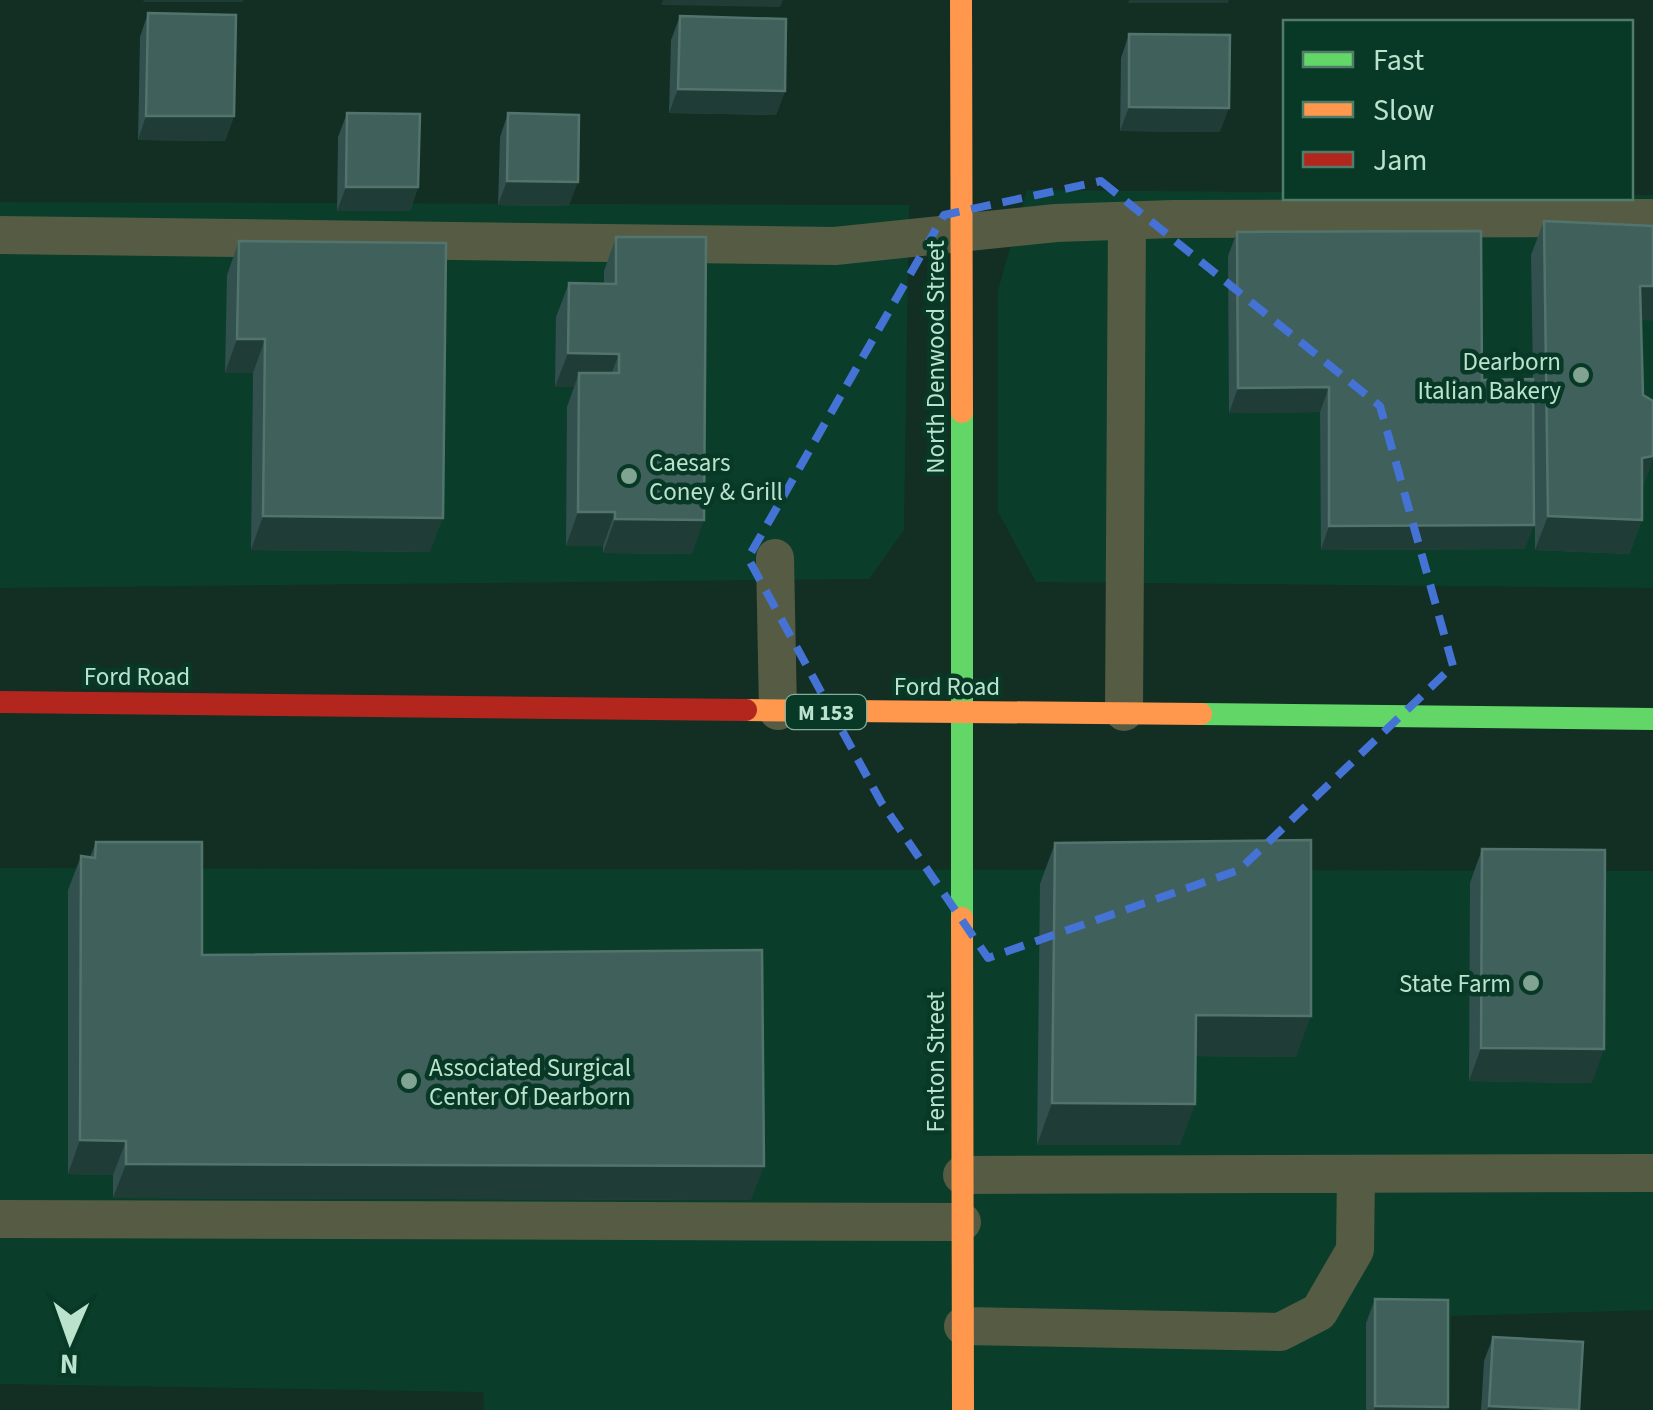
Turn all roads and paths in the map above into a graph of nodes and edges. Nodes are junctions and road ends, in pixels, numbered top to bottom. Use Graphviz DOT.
graph roads {
  1 [pos="961,0"];
  2 [pos="1653,218"];
  3 [pos="1127,222"];
  4 [pos="963,231"];
  5 [pos="0,235"];
  6 [pos="776,558"];
  7 [pos="0,702"];
  8 [pos="778,711"];
  9 [pos="1124,712"];
  10 [pos="962,714"];
  11 [pos="1653,719"];
  12 [pos="1653,1173"];
  13 [pos="1356,1174"];
  14 [pos="962,1175"];
  15 [pos="0,1219"];
  16 [pos="962,1222"];
  17 [pos="962,1326"];
  18 [pos="962,1410"];
  1 -- 4 [label="main road, North Denwood Street"];
  2 -- 3 [label="lane"];
  3 -- 4 [label="lane"];
  3 -- 9 [label="lane"];
  4 -- 5 [label="lane"];
  4 -- 10 [label="main road, North Denwood Street"];
  6 -- 8 [label="lane"];
  7 -- 8 [label="main road, Ford Road / M 153"];
  8 -- 10 [label="main road, Ford Road / M 153"];
  9 -- 10 [label="main road, Ford Road / M 153"];
  9 -- 11 [label="main road, Ford Road / M 153"];
  10 -- 14 [label="main road, Fenton Street"];
  12 -- 13 [label="lane"];
  13 -- 14 [label="lane"];
  13 -- 17 [label="lane"];
  14 -- 16 [label="main road, Fenton Street"];
  15 -- 16 [label="lane"];
  16 -- 17 [label="main road, Fenton Street"];
  17 -- 18 [label="main road, Fenton Street"];
}
